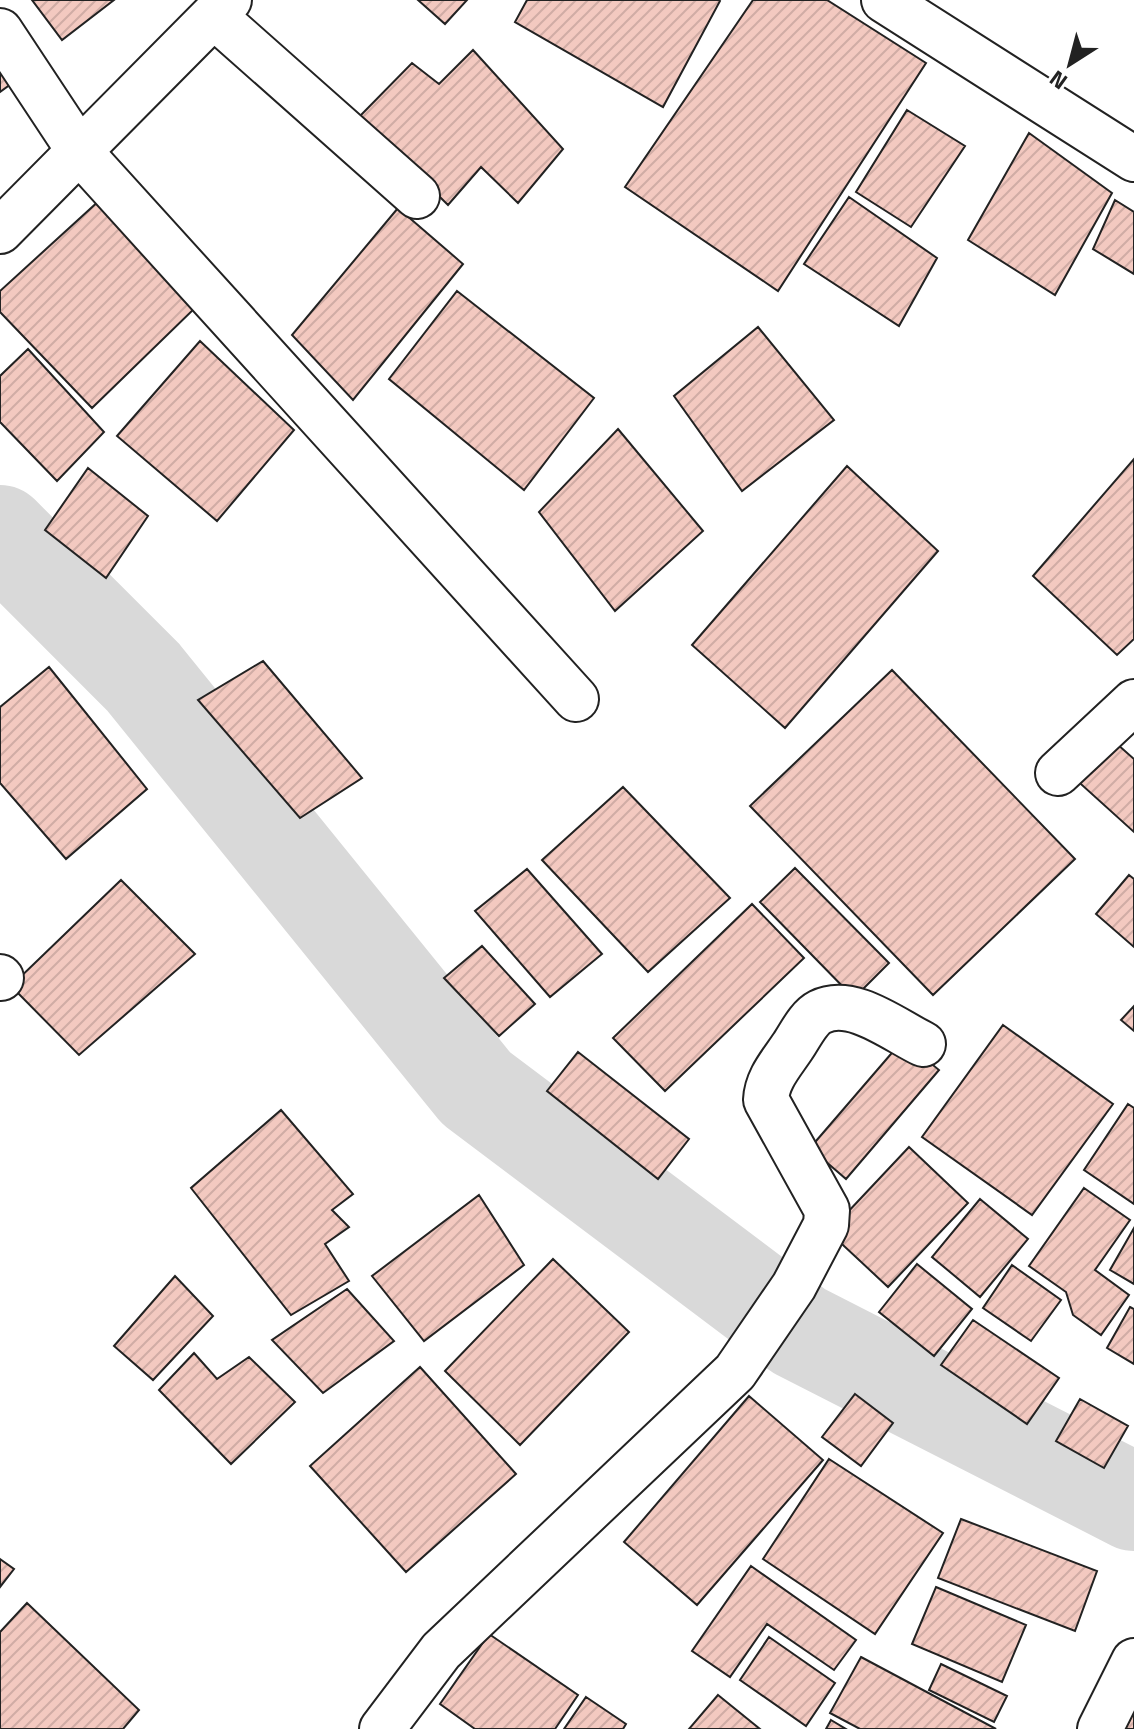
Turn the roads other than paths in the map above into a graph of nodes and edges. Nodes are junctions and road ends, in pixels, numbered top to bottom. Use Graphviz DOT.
graph roads {
  1 [pos="884,0"];
  2 [pos="221,8"];
  3 [pos="0,31"];
  4 [pos="80,152"];
  5 [pos="1134,159"];
  6 [pos="417,196"];
  7 [pos="0,231"];
  8 [pos="576,699"];
  9 [pos="1133,706"];
  10 [pos="1058,773"];
  11 [pos="923,1044"];
  12 [pos="1134,1661"];
  13 [pos="382,1729"];
  14 [pos="1100,1729"];
  1 -- 5 [label="street"];
  2 -- 4 [label="street"];
  2 -- 6 [label="street"];
  3 -- 4 [label="street"];
  4 -- 7 [label="street"];
  4 -- 8 [label="street"];
  9 -- 10 [label="street"];
  11 -- 13 [label="street"];
  12 -- 14 [label="street"];
}
